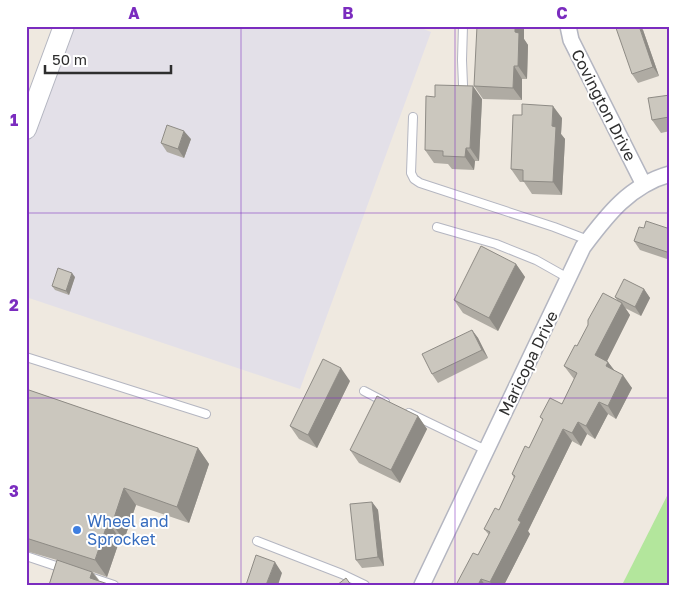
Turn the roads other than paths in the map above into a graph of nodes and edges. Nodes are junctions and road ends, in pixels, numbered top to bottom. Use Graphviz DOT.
graph roads {
  1 [pos="64,26"];
  2 [pos="463,26"];
  3 [pos="568,26"];
  4 [pos="463,85"];
  5 [pos="413,117"];
  6 [pos="26,128"];
  7 [pos="670,174"];
  8 [pos="643,184"];
  9 [pos="438,227"];
  10 [pos="588,240"];
  11 [pos="568,278"];
  12 [pos="26,357"];
  13 [pos="364,391"];
  14 [pos="396,407"];
  15 [pos="404,410"];
  16 [pos="206,414"];
  17 [pos="486,450"];
  18 [pos="257,541"];
  19 [pos="26,556"];
  20 [pos="77,573"];
  21 [pos="86,576"];
  22 [pos="114,585"];
  23 [pos="365,585"];
  24 [pos="422,585"];
  1 -- 6 [label="street"];
  2 -- 4 [label="lane"];
  3 -- 8 [label="street, Covington Drive"];
  5 -- 10 [label="lane"];
  7 -- 8 [label="street, Maricopa Drive"];
  8 -- 10 [label="street, Maricopa Drive"];
  9 -- 11 [label="lane"];
  10 -- 11 [label="street, Maricopa Drive"];
  11 -- 17 [label="street, Maricopa Drive"];
  12 -- 16 [label="lane"];
  13 -- 14 [label="lane"];
  15 -- 17 [label="lane"];
  17 -- 24 [label="street, Maricopa Drive"];
  18 -- 23 [label="lane"];
  19 -- 20 [label="lane"];
  21 -- 22 [label="lane"];
}
